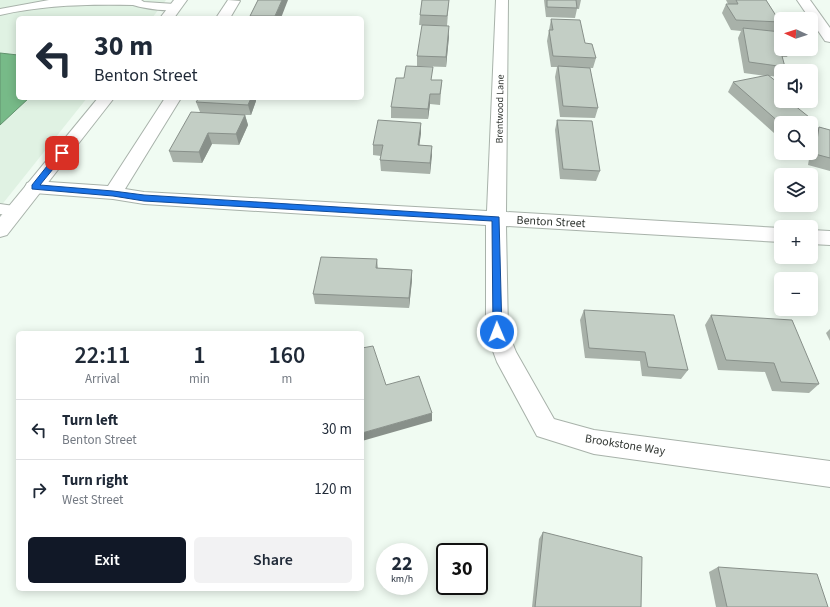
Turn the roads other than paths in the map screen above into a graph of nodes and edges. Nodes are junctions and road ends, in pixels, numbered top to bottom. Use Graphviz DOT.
graph roads {
  1 [pos="502,0"];
  2 [pos="803,0"];
  3 [pos="135,1"];
  4 [pos="234,1"];
  5 [pos="174,8"];
  6 [pos="0,12"];
  7 [pos="224,16"];
  8 [pos="830,38"];
  9 [pos="104,100"];
  10 [pos="172,100"];
  11 [pos="34,187"];
  12 [pos="113,193"];
  13 [pos="8,210"];
  14 [pos="496,219"];
  15 [pos="0,230"];
  16 [pos="774,235"];
  17 [pos="818,237"];
  18 [pos="830,238"];
  19 [pos="830,474"];
  1 -- 14 [label="street, Brentwood Lane"];
  2 -- 8 [label="street"];
  3 -- 5 [label="lane"];
  3 -- 6 [label="lane"];
  4 -- 7 [label="street"];
  9 -- 11 [label="street"];
  10 -- 12 [label="street"];
  11 -- 12 [label="street, Benton Street"];
  11 -- 13 [label="street"];
  12 -- 14 [label="street, Benton Street"];
  13 -- 15 [label="street"];
  14 -- 16 [label="street, Benton Street"];
  14 -- 19 [label="street, Brookstone Way"];
  17 -- 18 [label="street"];
}
